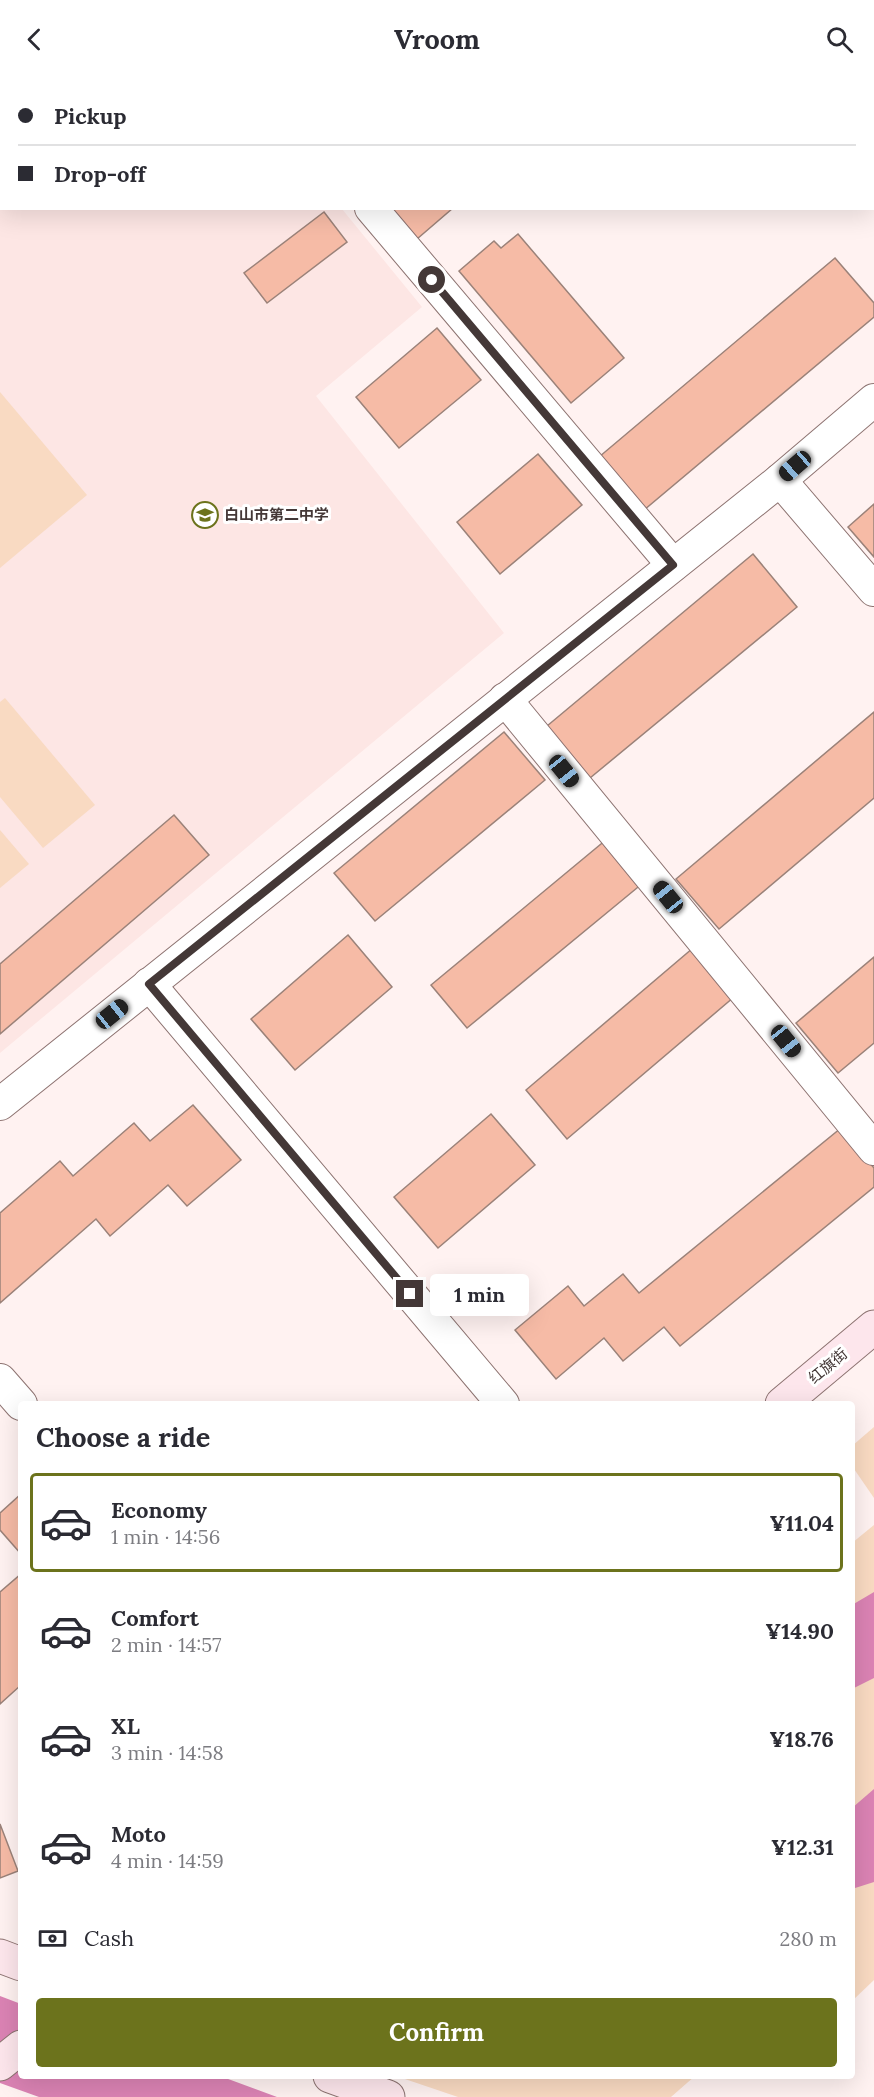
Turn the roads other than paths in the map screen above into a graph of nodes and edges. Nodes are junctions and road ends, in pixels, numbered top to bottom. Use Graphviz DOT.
graph roads {
  1 [pos="373,210"];
  2 [pos="874,400"];
  3 [pos="780,480"];
  4 [pos="673,565"];
  5 [pos="874,590"];
  6 [pos="505,699"];
  7 [pos="149,984"];
  8 [pos="0,1104"];
  9 [pos="874,1149"];
  10 [pos="874,1327"];
  11 [pos="0,1380"];
  12 [pos="18,1401"];
  13 [pos="500,1401"];
  14 [pos="786,1401"];
  15 [pos="0,1956"];
  16 [pos="18,1963"];
  17 [pos="18,2049"];
  18 [pos="0,2064"];
  19 [pos="338,2079"];
  20 [pos="388,2097"];
  1 -- 4 [label="street"];
  2 -- 3 [label="street"];
  3 -- 4 [label="street"];
  3 -- 5 [label="street"];
  4 -- 6 [label="street"];
  6 -- 7 [label="street"];
  6 -- 9 [label="street"];
  7 -- 8 [label="street"];
  7 -- 13 [label="street"];
  10 -- 14 [label="main road, 红旗街"];
  11 -- 12 [label="street"];
  15 -- 16 [label="main road"];
  17 -- 18 [label="main road"];
  19 -- 20 [label="main road"];
}
